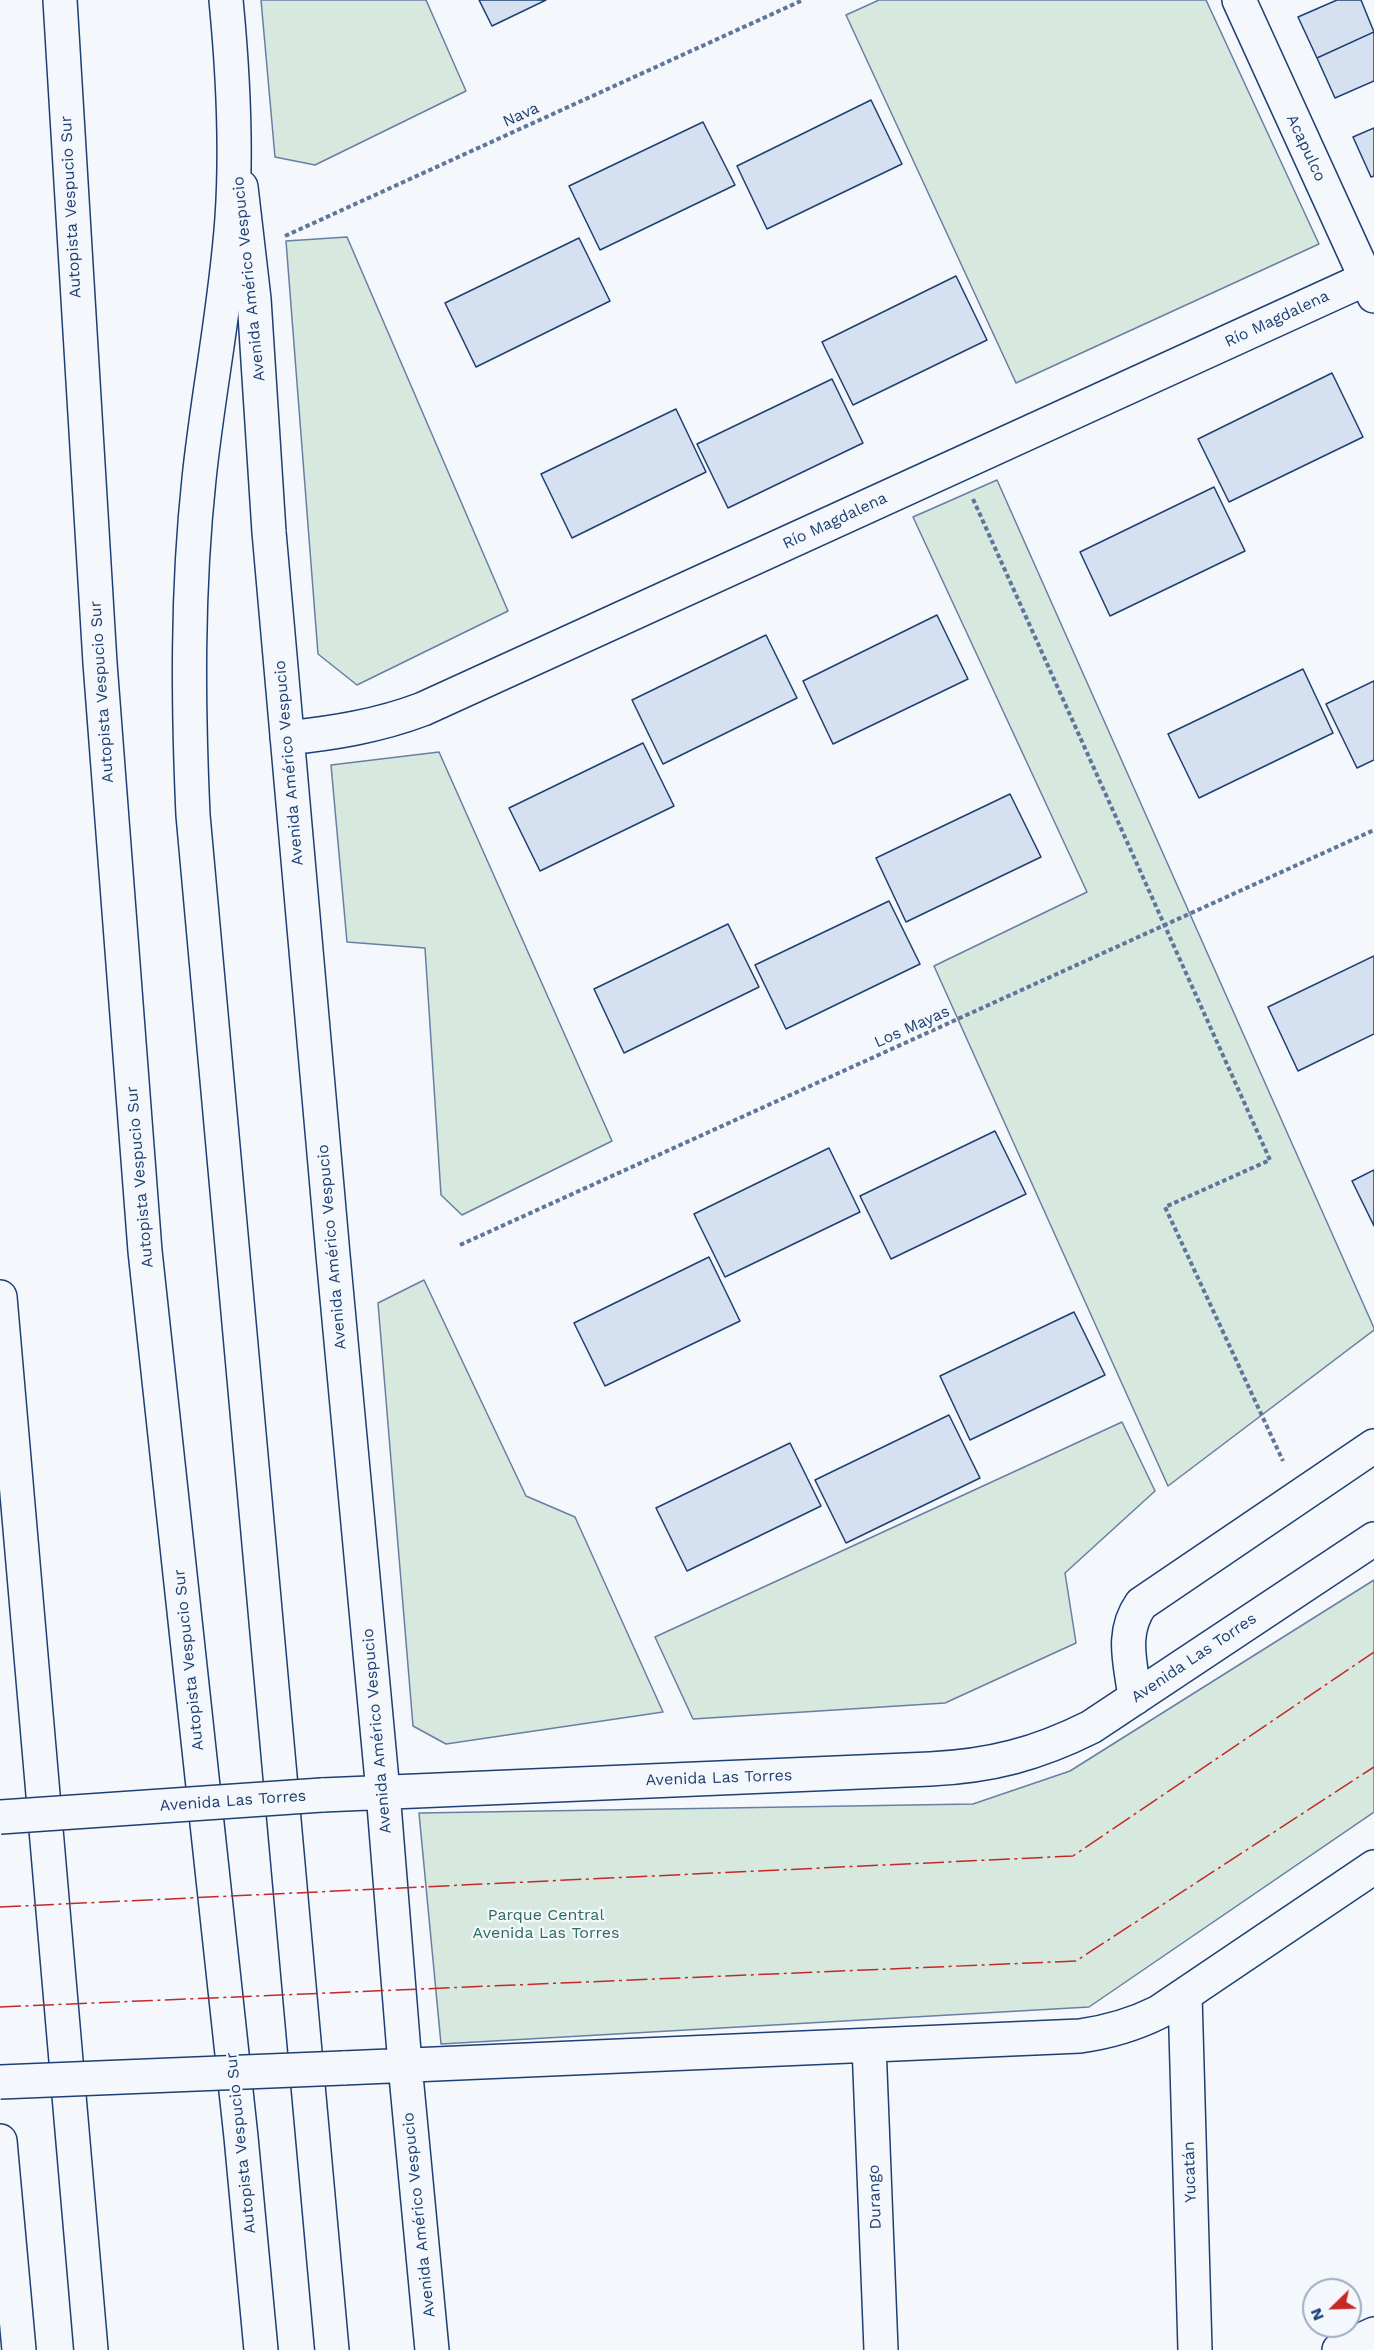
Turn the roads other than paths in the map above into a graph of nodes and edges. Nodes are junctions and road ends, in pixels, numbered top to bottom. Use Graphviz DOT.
graph roads {
  1 [pos="60,0"];
  2 [pos="226,0"];
  3 [pos="1239,0"];
  4 [pos="234,144"];
  5 [pos="1371,283"];
  6 [pos="287,738"];
  7 [pos="0,1297"];
  8 [pos="1374,1446"];
  9 [pos="1374,1539"];
  10 [pos="1135,1698"];
  11 [pos="383,1792"];
  12 [pos="0,1817"];
  13 [pos="1374,1867"];
  14 [pos="1185,1995"];
  15 [pos="870,2045"];
  16 [pos="405,2065"];
  17 [pos="0,2082"];
  18 [pos="0,2141"];
  19 [pos="1374,2334"];
  20 [pos="19,2350"];
  21 [pos="91,2350"];
  22 [pos="261,2350"];
  23 [pos="332,2350"];
  24 [pos="432,2350"];
  25 [pos="881,2350"];
  26 [pos="1195,2350"];
  27 [pos="1339,2350"];
  1 -- 22 [label="main road, Autopista Vespucio Sur"];
  2 -- 4 [label="main road, Avenida Américo Vespucio"];
  3 -- 5 [label="main road, Acapulco"];
  4 -- 6 [label="main road, Avenida Américo Vespucio"];
  4 -- 23 [label="main road, Avenida Américo Vespucio"];
  5 -- 6 [label="main road, Río Magdalena"];
  6 -- 11 [label="main road, Avenida Américo Vespucio"];
  7 -- 21 [label="main road"];
  8 -- 10 [label="main road"];
  9 -- 10 [label="main road, Avenida Las Torres"];
  10 -- 11 [label="main road, Avenida Las Torres"];
  11 -- 12 [label="main road, Avenida Las Torres, bridge"];
  11 -- 16 [label="main road, Avenida Américo Vespucio"];
  13 -- 14 [label="main road"];
  14 -- 15 [label="main road"];
  14 -- 26 [label="main road, Yucatán"];
  15 -- 16 [label="main road"];
  15 -- 25 [label="main road, Durango"];
  16 -- 17 [label="main road, bridge"];
  16 -- 24 [label="main road, Avenida Américo Vespucio"];
  18 -- 20 [label="main road"];
  19 -- 27 [label="main road"];
}
